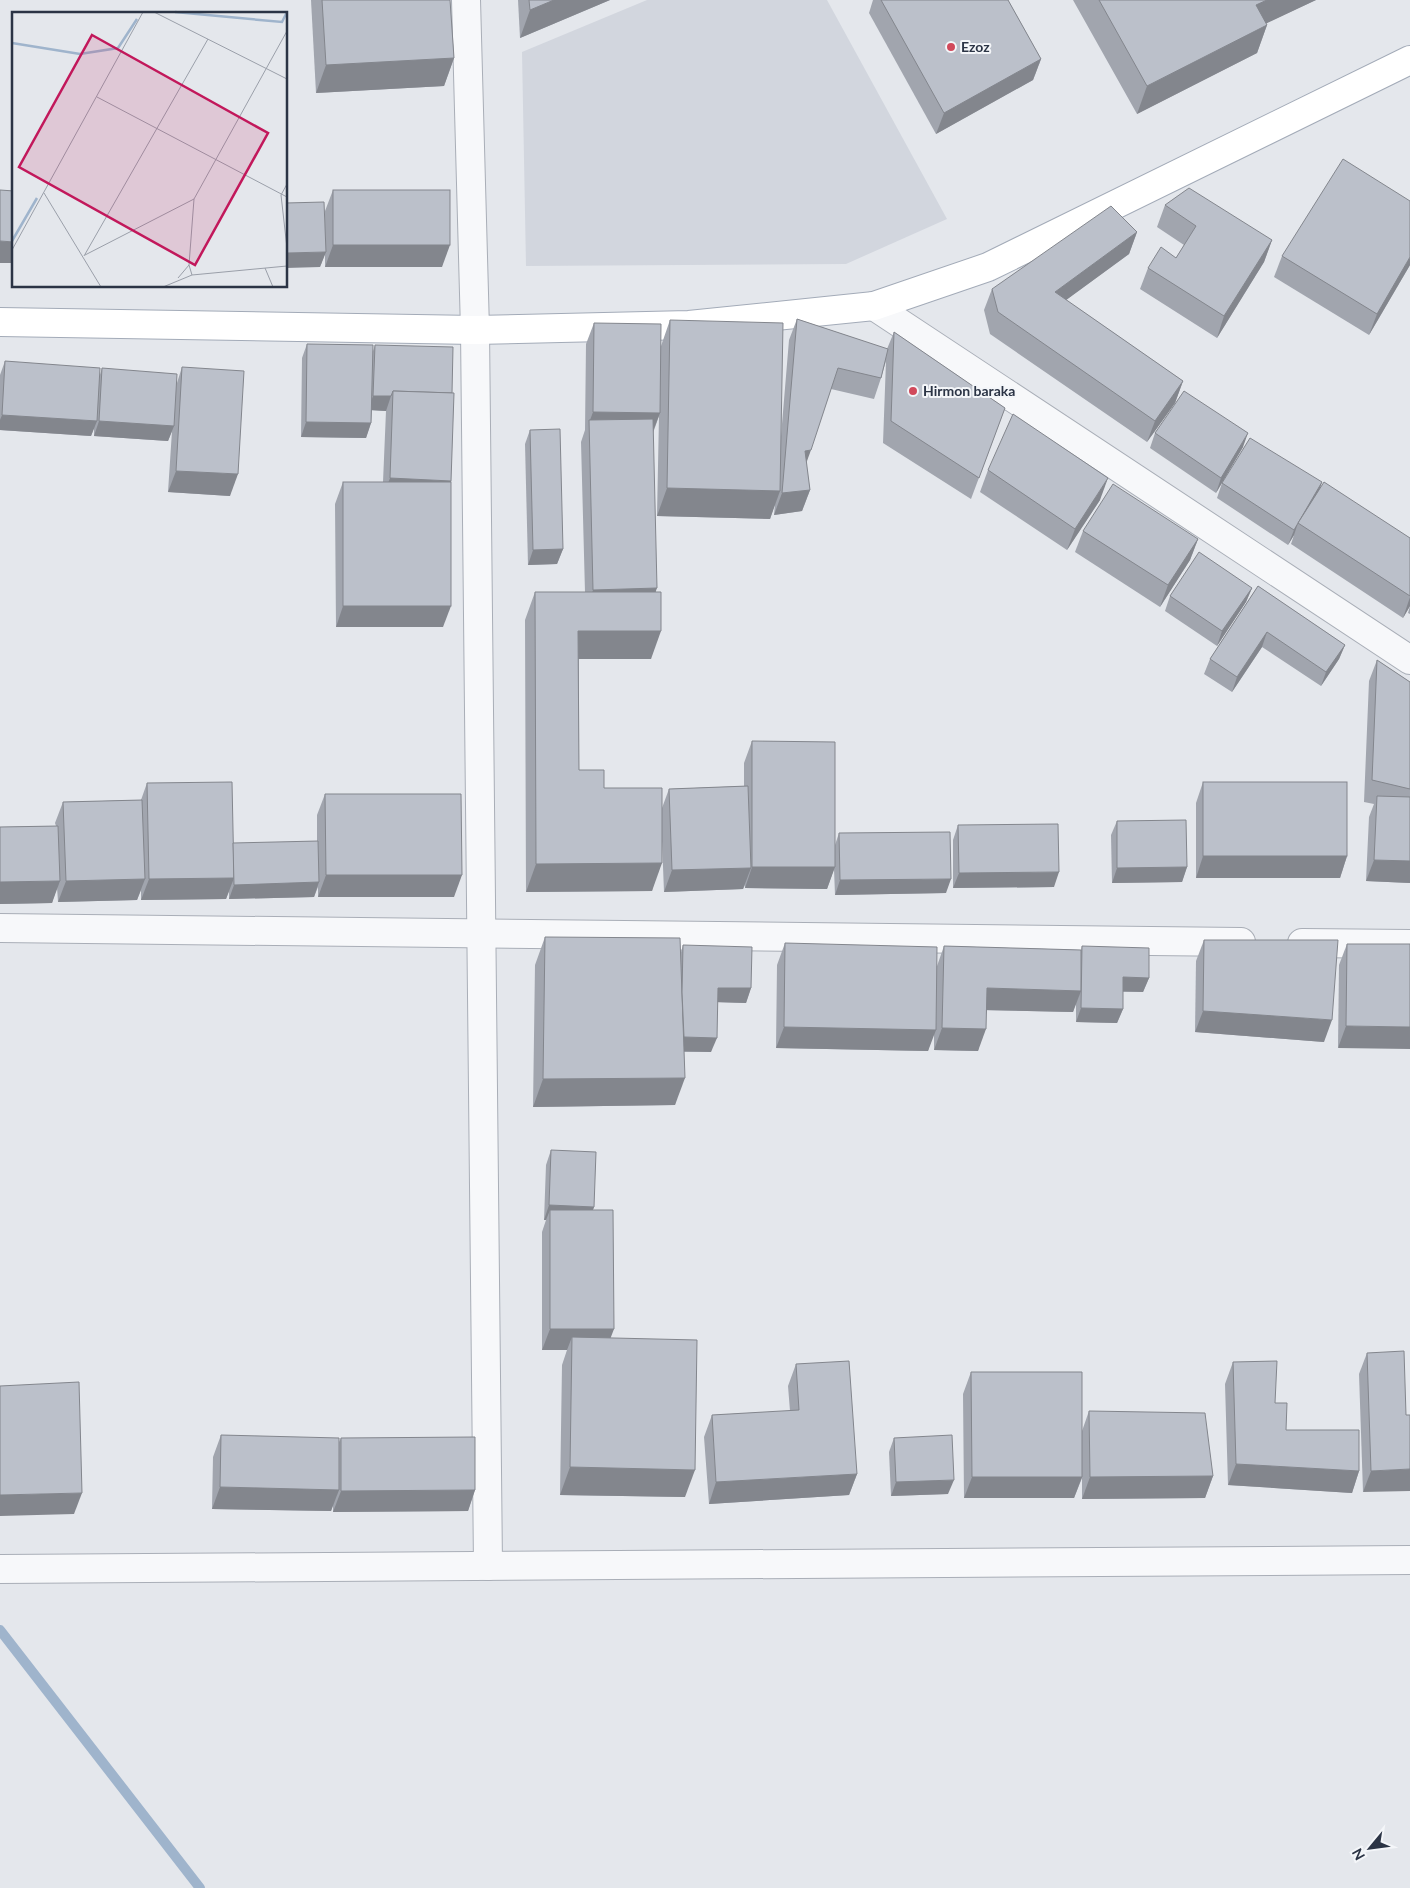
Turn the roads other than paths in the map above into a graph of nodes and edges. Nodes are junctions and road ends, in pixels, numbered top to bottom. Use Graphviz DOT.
graph roads {
  1 [pos="466,0"];
  2 [pos="1410,60"];
  3 [pos="874,306"];
  4 [pos="0,322"];
  5 [pos="475,330"];
  6 [pos="1410,660"];
  7 [pos="0,928"];
  8 [pos="480,933"];
  9 [pos="1410,944"];
  10 [pos="1410,1560"];
  11 [pos="488,1566"];
  12 [pos="0,1569"];
  1 -- 5 [label="street"];
  2 -- 3 [label="main road"];
  3 -- 5 [label="main road"];
  3 -- 6 [label="street"];
  4 -- 5 [label="main road"];
  5 -- 8 [label="street"];
  7 -- 8 [label="street"];
  8 -- 9 [label="street"];
  8 -- 11 [label="street"];
  10 -- 11 [label="street"];
  11 -- 12 [label="street"];
}
